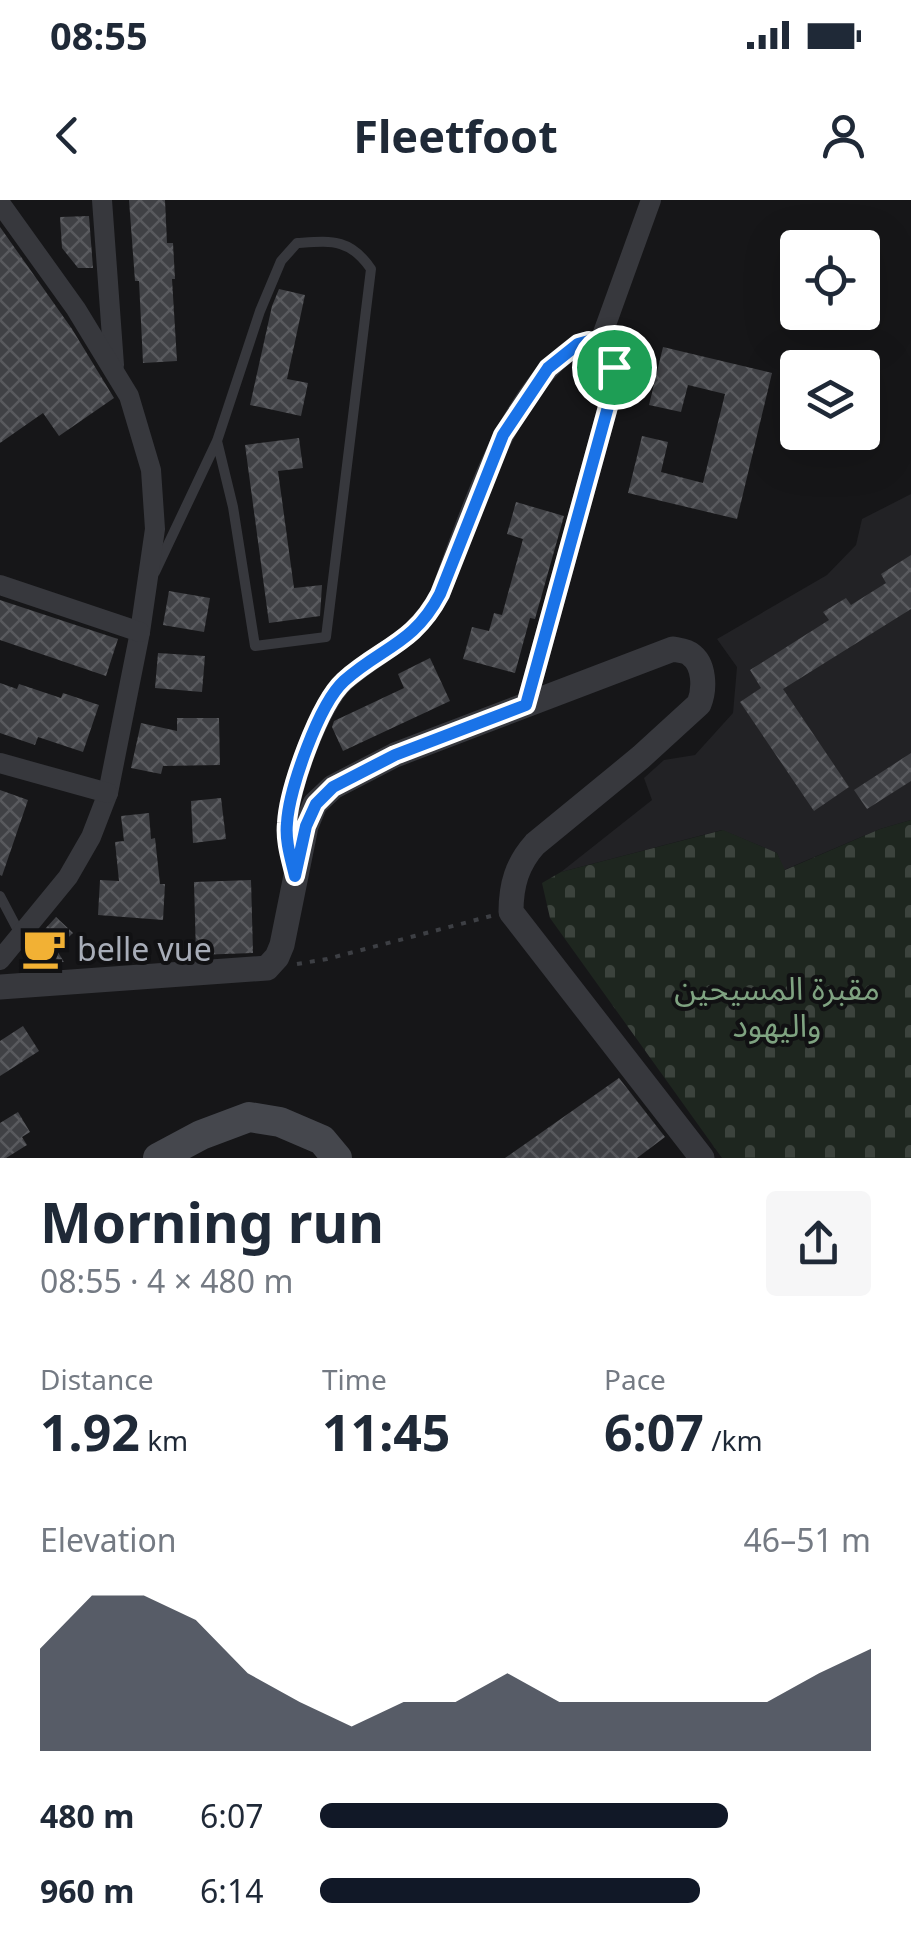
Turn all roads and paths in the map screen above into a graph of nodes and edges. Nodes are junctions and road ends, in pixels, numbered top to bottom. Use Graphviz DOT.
graph roads {
  1 [pos="102,200"];
  2 [pos="650,200"];
  3 [pos="0,202"];
  4 [pos="599,344"];
  5 [pos="114,372"];
  6 [pos="217,442"];
  7 [pos="0,585"];
  8 [pos="146,592"];
  9 [pos="140,632"];
  10 [pos="526,705"];
  11 [pos="0,763"];
  12 [pos="108,792"];
  13 [pos="295,876"];
  14 [pos="0,896"];
  15 [pos="511,912"];
  16 [pos="20,934"];
  17 [pos="328,959"];
  18 [pos="0,960"];
  19 [pos="0,987"];
  20 [pos="158,1158"];
  21 [pos="338,1158"];
  22 [pos="702,1158"];
  1 -- 5 [label="street"];
  2 -- 4 [label="street"];
  3 -- 5 [label="street"];
  4 -- 10 [label="street"];
  4 -- 13 [label="street"];
  5 -- 8 [label="street"];
  6 -- 6 [label="lane"];
  6 -- 8 [label="lane"];
  7 -- 9 [label="street"];
  8 -- 9 [label="street"];
  9 -- 12 [label="street"];
  10 -- 13 [label="street"];
  10 -- 15 [label="street"];
  11 -- 12 [label="street"];
  12 -- 16 [label="street"];
  13 -- 19 [label="street"];
  14 -- 16 [label="lane"];
  15 -- 17 [label="path"];
  15 -- 22 [label="street"];
  16 -- 18 [label="street"];
  20 -- 21 [label="main road"];
}
